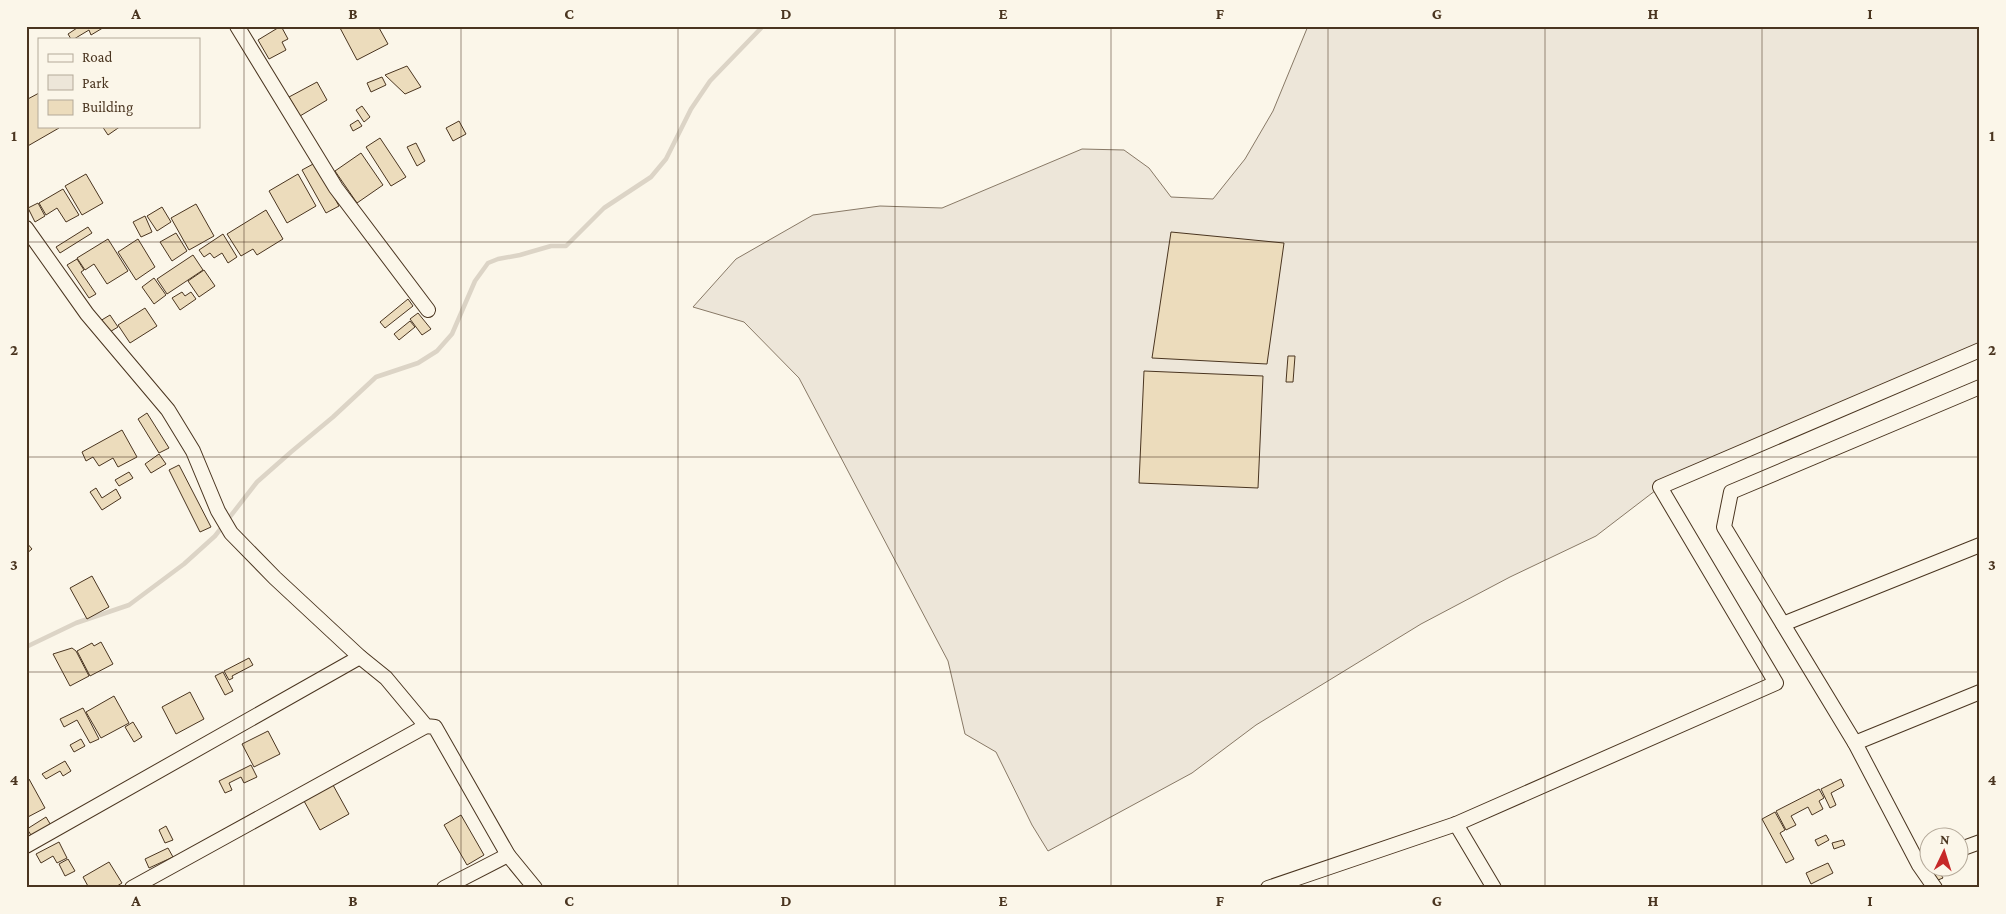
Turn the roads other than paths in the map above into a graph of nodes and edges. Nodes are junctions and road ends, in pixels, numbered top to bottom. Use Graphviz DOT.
graph roads {
  1 [pos="237,26"];
  2 [pos="26,228"];
  3 [pos="428,310"];
  4 [pos="1980,350"];
  5 [pos="1980,387"];
  6 [pos="1980,545"];
  7 [pos="1783,624"];
  8 [pos="360,657"];
  9 [pos="1980,692"];
  10 [pos="426,726"];
  11 [pos="1855,743"];
  12 [pos="1456,824"];
  13 [pos="1980,842"];
  14 [pos="26,846"];
  15 [pos="1968,846"];
  16 [pos="1918,853"];
  17 [pos="508,855"];
  18 [pos="1930,876"];
  19 [pos="132,888"];
  20 [pos="444,888"];
  21 [pos="536,888"];
  22 [pos="1268,888"];
  23 [pos="1494,888"];
  24 [pos="1935,888"];
  1 -- 3 [label="street"];
  2 -- 8 [label="street"];
  4 -- 12 [label="street"];
  5 -- 7 [label="street"];
  6 -- 7 [label="street"];
  7 -- 11 [label="street"];
  8 -- 10 [label="street"];
  8 -- 14 [label="street"];
  9 -- 11 [label="street"];
  10 -- 17 [label="street"];
  10 -- 19 [label="street"];
  11 -- 16 [label="street"];
  12 -- 22 [label="street"];
  12 -- 23 [label="street"];
  13 -- 15 [label="street"];
  17 -- 20 [label="street"];
  17 -- 21 [label="street"];
  18 -- 24 [label="street"];
}
